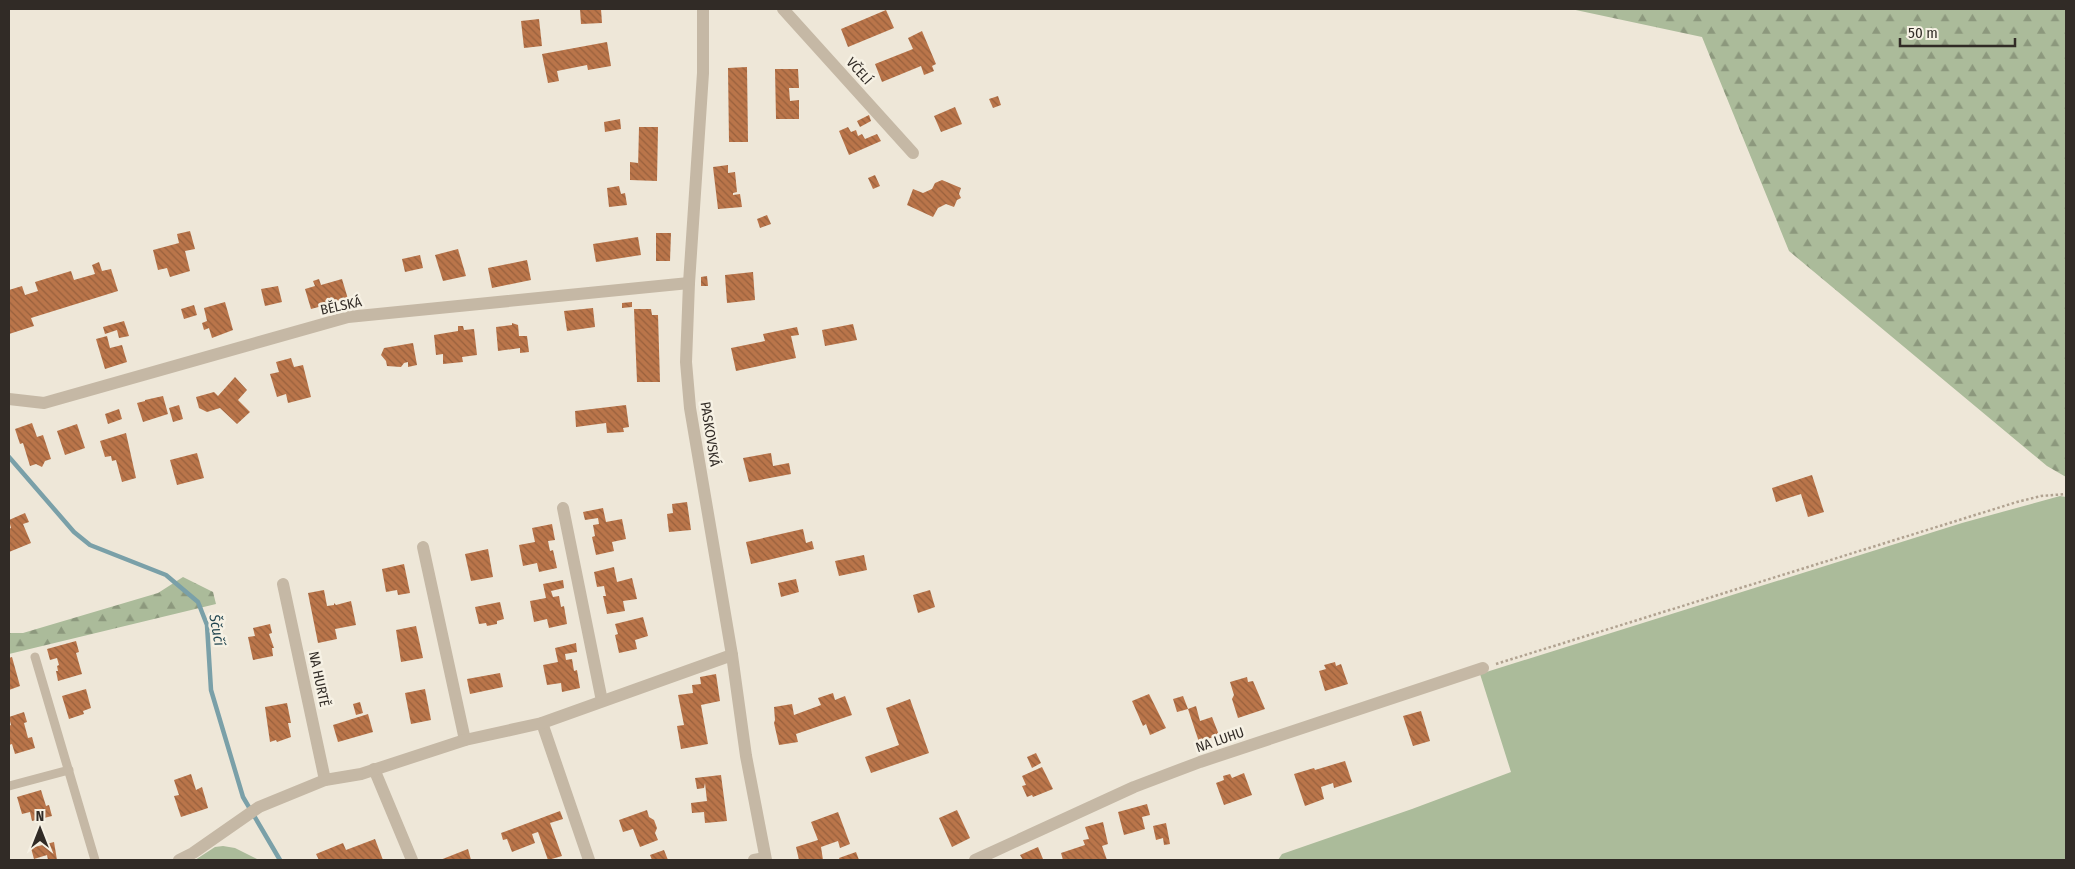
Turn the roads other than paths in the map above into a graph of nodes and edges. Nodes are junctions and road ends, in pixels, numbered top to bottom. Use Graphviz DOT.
graph roads {
  1 [pos="703,9"];
  2 [pos="782,9"];
  3 [pos="914,152"];
  4 [pos="688,283"];
  5 [pos="9,399"];
  6 [pos="564,508"];
  7 [pos="423,547"];
  8 [pos="284,584"];
  9 [pos="732,655"];
  10 [pos="35,657"];
  11 [pos="1483,668"];
  12 [pos="602,702"];
  13 [pos="542,723"];
  14 [pos="465,740"];
  15 [pos="374,769"];
  16 [pos="69,770"];
  17 [pos="325,780"];
  18 [pos="9,786"];
  19 [pos="95,860"];
  20 [pos="179,860"];
  21 [pos="412,860"];
  22 [pos="589,860"];
  23 [pos="762,860"];
  24 [pos="975,860"];
  1 -- 4 [label="street, PASKOVSKÁ"];
  2 -- 3 [label="street, VČELÍ"];
  4 -- 5 [label="street, BĚLSKÁ"];
  4 -- 9 [label="street, PASKOVSKÁ"];
  6 -- 12 [label="street"];
  7 -- 14 [label="street"];
  8 -- 17 [label="street, NA HURTĚ"];
  9 -- 12 [label="street"];
  9 -- 23 [label="street, PASKOVSKÁ"];
  10 -- 16 [label="lane"];
  11 -- 24 [label="street, NA LUHU"];
  12 -- 13 [label="street"];
  13 -- 14 [label="street"];
  13 -- 22 [label="street"];
  14 -- 15 [label="street"];
  15 -- 17 [label="street"];
  15 -- 21 [label="street"];
  16 -- 18 [label="lane"];
  16 -- 19 [label="lane"];
  17 -- 20 [label="street"];
}
